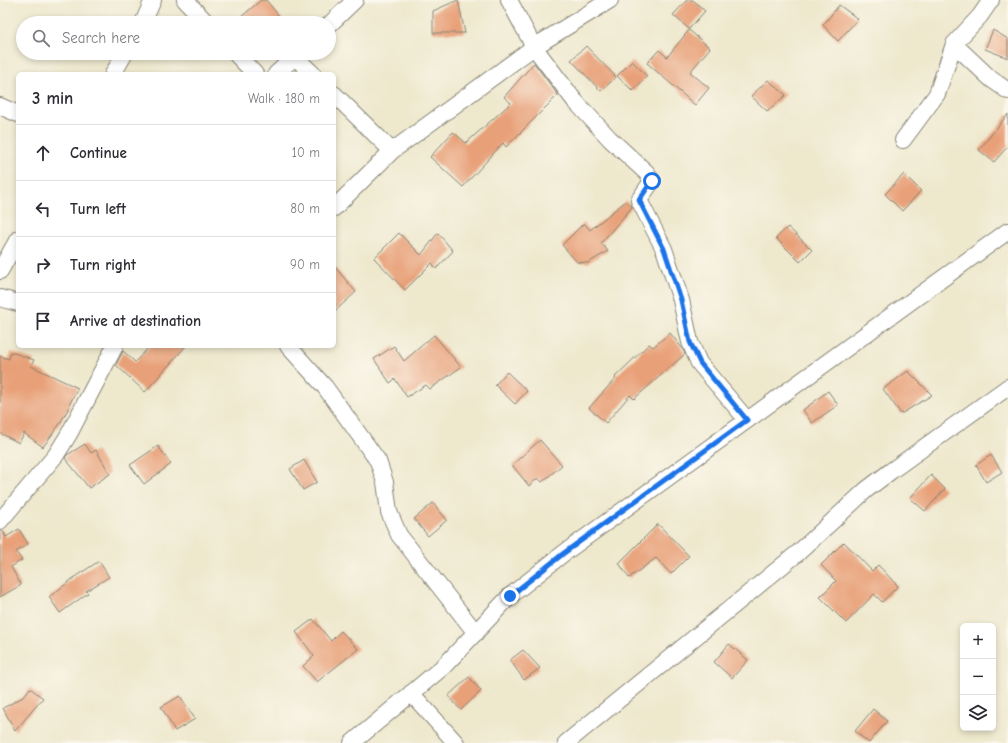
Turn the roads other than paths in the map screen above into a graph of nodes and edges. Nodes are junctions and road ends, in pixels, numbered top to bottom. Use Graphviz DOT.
graph roads {
  1 [pos="154,0"];
  2 [pos="185,0"];
  3 [pos="355,0"];
  4 [pos="509,0"];
  5 [pos="610,0"];
  6 [pos="991,0"];
  7 [pos="146,16"];
  8 [pos="200,16"];
  9 [pos="336,18"];
  10 [pos="954,44"];
  11 [pos="534,47"];
  12 [pos="121,60"];
  13 [pos="242,60"];
  14 [pos="291,60"];
  15 [pos="301,60"];
  16 [pos="114,72"];
  17 [pos="253,72"];
  18 [pos="278,72"];
  19 [pos="311,72"];
  20 [pos="1008,91"];
  21 [pos="336,96"];
  22 [pos="0,106"];
  23 [pos="16,113"];
  24 [pos="903,140"];
  25 [pos="392,151"];
  26 [pos="336,206"];
  27 [pos="1008,231"];
  28 [pos="16,242"];
  29 [pos="0,270"];
  30 [pos="0,298"];
  31 [pos="16,302"];
  32 [pos="114,348"];
  33 [pos="290,348"];
  34 [pos="1008,387"];
  35 [pos="747,420"];
  36 [pos="0,521"];
  37 [pos="476,633"];
  38 [pos="411,693"];
  39 [pos="352,743"];
  40 [pos="456,743"];
  41 [pos="566,743"];
  1 -- 7 [label="street"];
  2 -- 8 [label="street"];
  3 -- 9 [label="street"];
  4 -- 11 [label="street"];
  5 -- 11 [label="street"];
  6 -- 10 [label="street"];
  10 -- 20 [label="street"];
  10 -- 24 [label="street"];
  11 -- 25 [label="street"];
  11 -- 35 [label="street"];
  12 -- 16 [label="street"];
  13 -- 17 [label="street"];
  14 -- 18 [label="street"];
  15 -- 19 [label="street"];
  21 -- 25 [label="street"];
  22 -- 23 [label="street"];
  25 -- 26 [label="street"];
  27 -- 35 [label="street"];
  28 -- 29 [label="street"];
  30 -- 31 [label="street"];
  32 -- 36 [label="street"];
  33 -- 37 [label="street"];
  34 -- 41 [label="street"];
  35 -- 37 [label="street"];
  37 -- 38 [label="street"];
  38 -- 39 [label="street"];
  38 -- 40 [label="street"];
}
